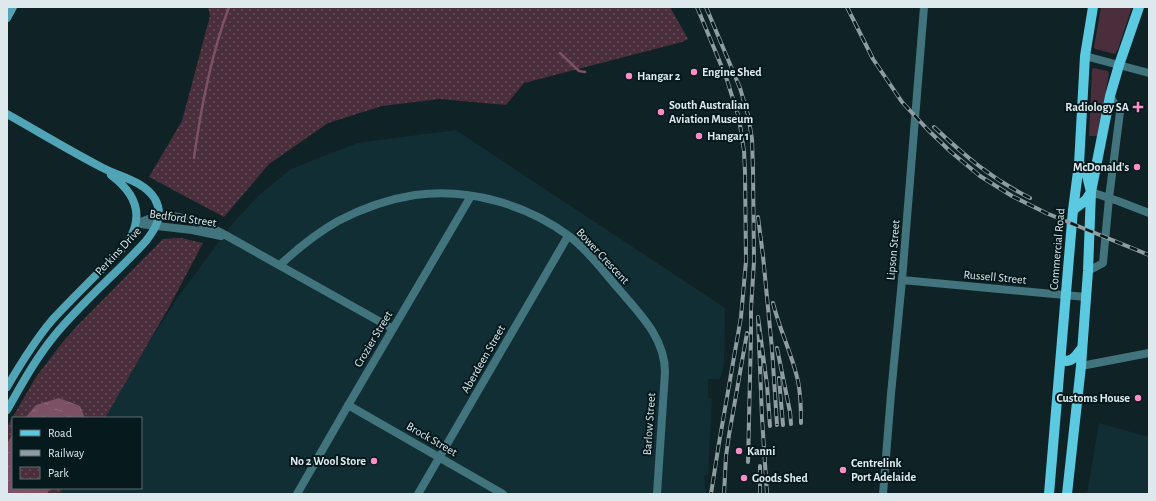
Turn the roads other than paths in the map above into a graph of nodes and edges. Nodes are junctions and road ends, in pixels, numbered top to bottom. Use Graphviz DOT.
graph roads {
  1 [pos="13,7"];
  2 [pos="924,7"];
  3 [pos="1093,7"];
  4 [pos="1139,7"];
  5 [pos="7,18"];
  6 [pos="1085,56"];
  7 [pos="1119,66"];
  8 [pos="1149,73"];
  9 [pos="1110,96"];
  10 [pos="7,114"];
  11 [pos="1079,164"];
  12 [pos="104,169"];
  13 [pos="1091,192"];
  14 [pos="471,196"];
  15 [pos="1109,198"];
  16 [pos="1073,210"];
  17 [pos="1149,213"];
  18 [pos="159,216"];
  19 [pos="136,224"];
  20 [pos="156,226"];
  21 [pos="568,236"];
  22 [pos="238,243"];
  23 [pos="280,265"];
  24 [pos="1088,271"];
  25 [pos="902,280"];
  26 [pos="1066,295"];
  27 [pos="1086,297"];
  28 [pos="393,329"];
  29 [pos="1082,348"];
  30 [pos="1149,353"];
  31 [pos="663,355"];
  32 [pos="1061,361"];
  33 [pos="1081,366"];
  34 [pos="7,387"];
  35 [pos="348,405"];
  36 [pos="7,410"];
  37 [pos="440,457"];
  38 [pos="297,494"];
  39 [pos="418,494"];
  40 [pos="503,494"];
  41 [pos="657,494"];
  42 [pos="883,494"];
  43 [pos="1049,494"];
  44 [pos="1067,494"];
  1 -- 5 [label="street"];
  2 -- 25 [label="street, Lipson Street"];
  3 -- 6 [label="main road, Commercial Road"];
  4 -- 7 [label="main road"];
  6 -- 7 [label="street"];
  6 -- 11 [label="main road, Commercial Road"];
  7 -- 8 [label="street"];
  7 -- 9 [label="main road"];
  9 -- 13 [label="main road"];
  9 -- 15 [label="street"];
  10 -- 12 [label="street"];
  11 -- 13 [label="main road"];
  11 -- 16 [label="main road, Commercial Road"];
  12 -- 18 [label="street"];
  12 -- 19 [label="street, Perkins Drive"];
  13 -- 15 [label="street"];
  13 -- 16 [label="main road"];
  13 -- 24 [label="main road"];
  14 -- 21 [label="street, Bower Crescent"];
  14 -- 23 [label="street, Bower Crescent"];
  14 -- 28 [label="street, Crozier Street"];
  15 -- 17 [label="street"];
  15 -- 24 [label="street"];
  16 -- 26 [label="main road, Commercial Road"];
  18 -- 19 [label="street, Bedford Street"];
  18 -- 20 [label="street, Perkins Drive"];
  18 -- 22 [label="street, Bedford Street"];
  19 -- 20 [label="street, Bedford Street"];
  19 -- 34 [label="street, Perkins Drive"];
  20 -- 22 [label="street, Bedford Street"];
  20 -- 36 [label="street, Perkins Drive"];
  21 -- 31 [label="street, Bower Crescent"];
  21 -- 37 [label="street, Aberdeen Street"];
  22 -- 23 [label="street, Bedford Street"];
  23 -- 28 [label="street, Bedford Street"];
  24 -- 27 [label="main road"];
  25 -- 26 [label="street, Russell Street"];
  25 -- 42 [label="street, Lipson Street"];
  26 -- 27 [label="street, Russell Street"];
  26 -- 32 [label="main road, Commercial Road"];
  27 -- 29 [label="main road"];
  28 -- 35 [label="street, Crozier Street"];
  29 -- 32 [label="main road"];
  29 -- 33 [label="main road"];
  30 -- 33 [label="street"];
  31 -- 41 [label="street, Barlow Street"];
  32 -- 43 [label="main road, Commercial Road"];
  33 -- 44 [label="main road"];
  35 -- 37 [label="street, Brock Street"];
  35 -- 38 [label="street, Crozier Street"];
  37 -- 39 [label="street, Aberdeen Street"];
  37 -- 40 [label="street, Brock Street"];
}
